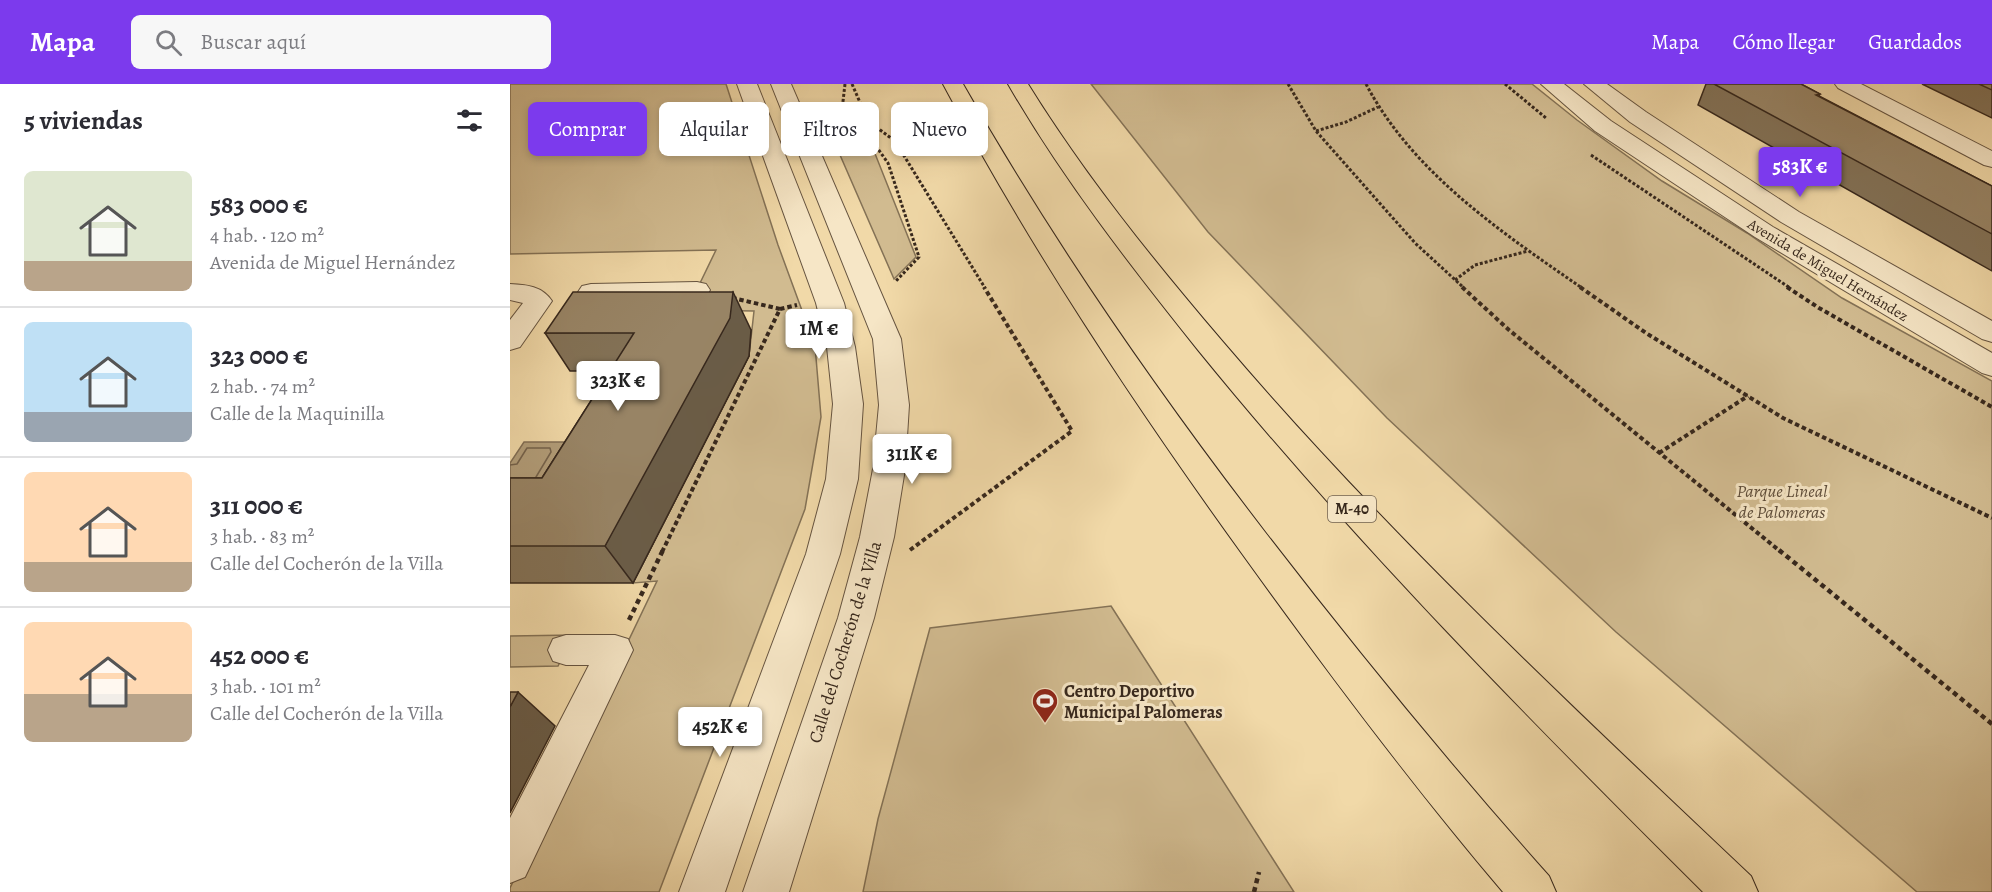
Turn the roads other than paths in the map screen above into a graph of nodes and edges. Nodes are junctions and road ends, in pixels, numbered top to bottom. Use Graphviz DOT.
graph roads {
  1 [pos="747,84"];
  2 [pos="781,84"];
  3 [pos="953,84"];
  4 [pos="1018,84"];
  5 [pos="1551,84"];
  6 [pos="1594,84"];
  7 [pos="1845,84"];
  8 [pos="1992,160"];
  9 [pos="697,290"];
  10 [pos="510,292"];
  11 [pos="591,292"];
  12 [pos="1992,333"];
  13 [pos="510,341"];
  14 [pos="1992,366"];
  15 [pos="566,650"];
  16 [pos="510,862"];
  17 [pos="702,892"];
  18 [pos="766,892"];
  19 [pos="1533,892"];
  20 [pos="1735,892"];
  1 -- 17 [label="street"];
  2 -- 18 [label="street, Calle del Cocherón de la Villa"];
  3 -- 19 [label="highway"];
  4 -- 20 [label="highway, M-40"];
  5 -- 14 [label="street, Avenida de Miguel Hernández"];
  6 -- 12 [label="street, Avenida de Miguel Hernández"];
  7 -- 8 [label="street"];
  9 -- 11 [label="street"];
  10 -- 13 [label="street"];
  15 -- 16 [label="street"];
}
